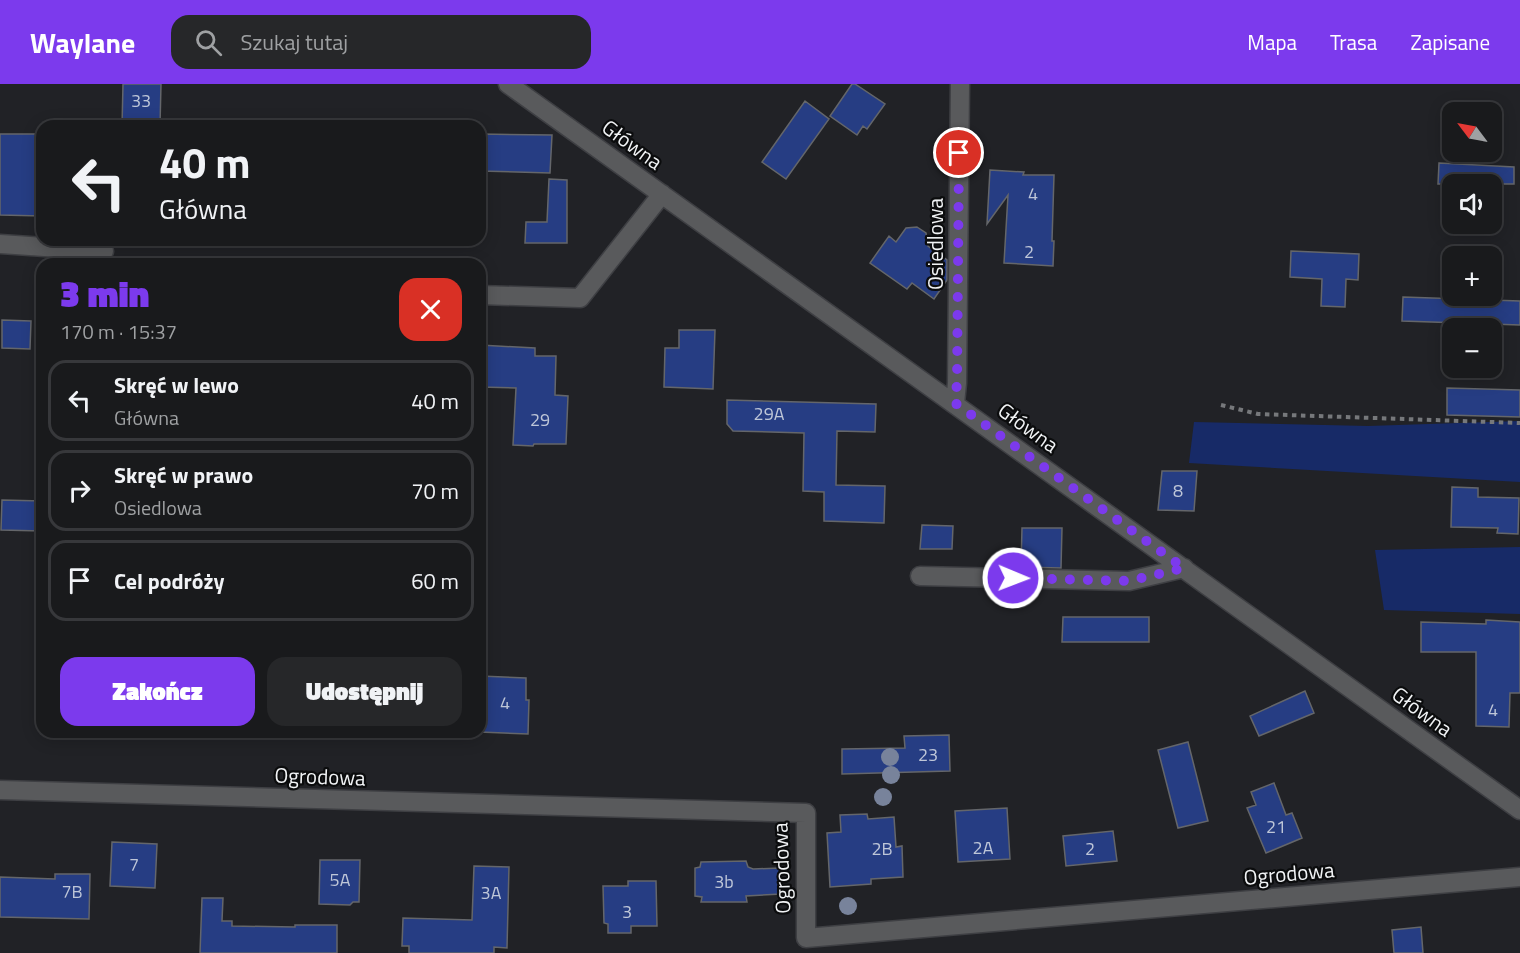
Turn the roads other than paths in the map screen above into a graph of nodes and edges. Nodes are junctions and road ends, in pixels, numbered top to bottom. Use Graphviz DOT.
graph roads {
  1 [pos="508,84"];
  2 [pos="960,84"];
  3 [pos="662,194"];
  4 [pos="0,244"];
  5 [pos="104,251"];
  6 [pos="486,295"];
  7 [pos="955,403"];
  8 [pos="1184,568"];
  9 [pos="920,576"];
  10 [pos="0,790"];
  11 [pos="1520,810"];
  12 [pos="1520,877"];
  1 -- 3 [label="street, Główna"];
  2 -- 7 [label="street, Osiedlowa"];
  3 -- 6 [label="street"];
  3 -- 7 [label="street, Główna"];
  4 -- 5 [label="street"];
  7 -- 8 [label="street, Główna"];
  8 -- 9 [label="street"];
  8 -- 11 [label="street, Główna"];
  10 -- 12 [label="street, Ogrodowa"];
}
